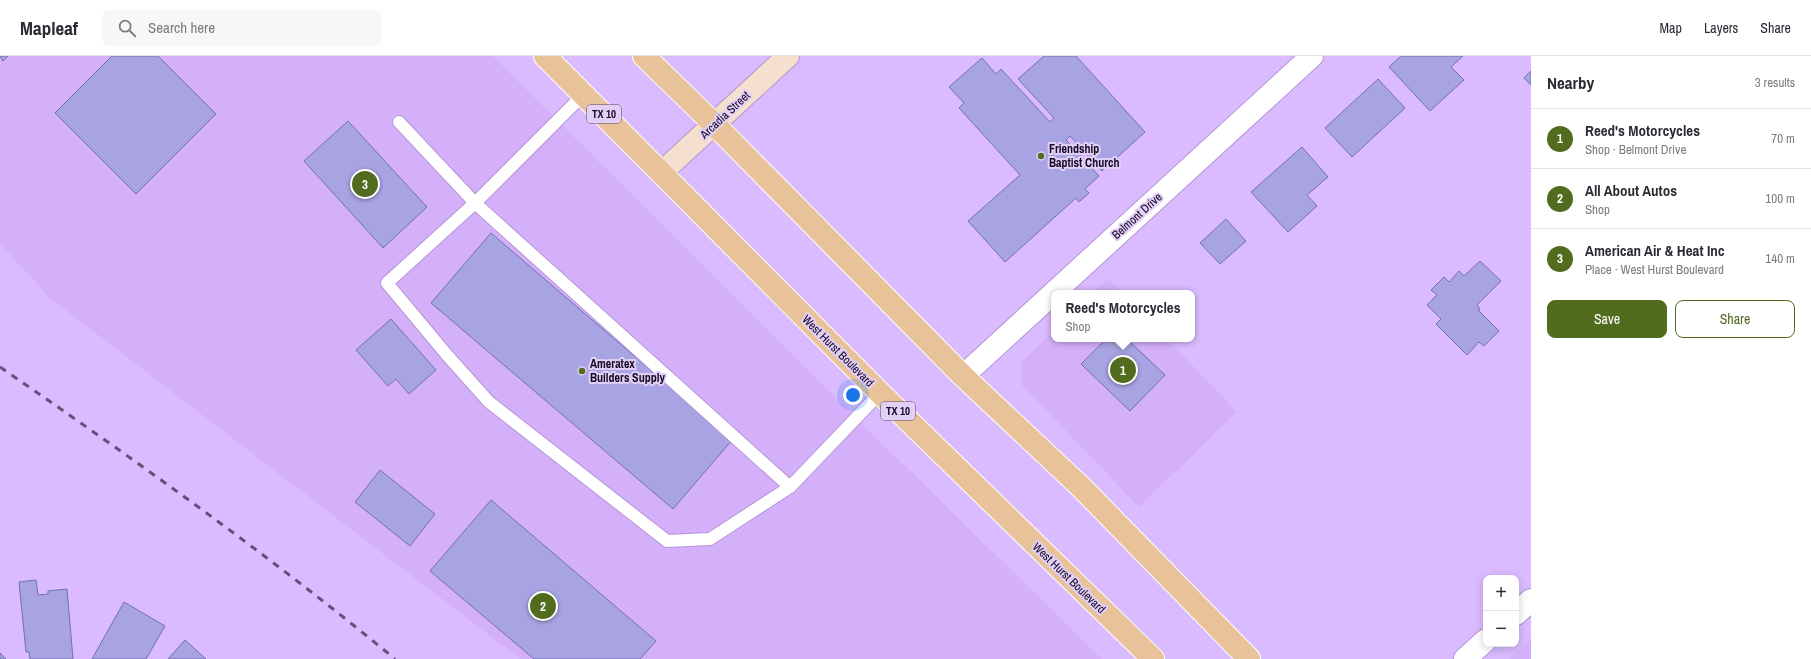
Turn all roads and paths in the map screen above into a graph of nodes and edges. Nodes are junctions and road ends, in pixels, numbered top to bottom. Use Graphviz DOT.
graph roads {
  1 [pos="544,56"];
  2 [pos="644,56"];
  3 [pos="788,56"];
  4 [pos="1312,56"];
  5 [pos="584,94"];
  6 [pos="399,122"];
  7 [pos="714,124"];
  8 [pos="661,173"];
  9 [pos="475,203"];
  10 [pos="1057,290"];
  11 [pos="1051,295"];
  12 [pos="963,376"];
  13 [pos="880,393"];
  14 [pos="790,487"];
  15 [pos="1531,600"];
  16 [pos="1519,611"];
  17 [pos="1483,643"];
  18 [pos="1153,659"];
  19 [pos="1249,659"];
  20 [pos="1465,659"];
  1 -- 5 [label="main road, West Hurst Boulevard / TX 10"];
  2 -- 7 [label="main road"];
  3 -- 7 [label="street, Arcadia Street"];
  4 -- 10 [label="street, Belmont Drive"];
  5 -- 8 [label="main road, West Hurst Boulevard / TX 10"];
  5 -- 9 [label="lane"];
  6 -- 9 [label="lane"];
  7 -- 8 [label="street, Arcadia Street"];
  7 -- 12 [label="main road"];
  8 -- 13 [label="main road, West Hurst Boulevard / TX 10"];
  9 -- 14 [label="lane"];
  9 -- 14 [label="lane"];
  11 -- 12 [label="street, Belmont Drive"];
  12 -- 19 [label="main road"];
  13 -- 14 [label="lane"];
  13 -- 18 [label="main road, West Hurst Boulevard / TX 10"];
  15 -- 16 [label="street"];
  17 -- 20 [label="street"];
}
